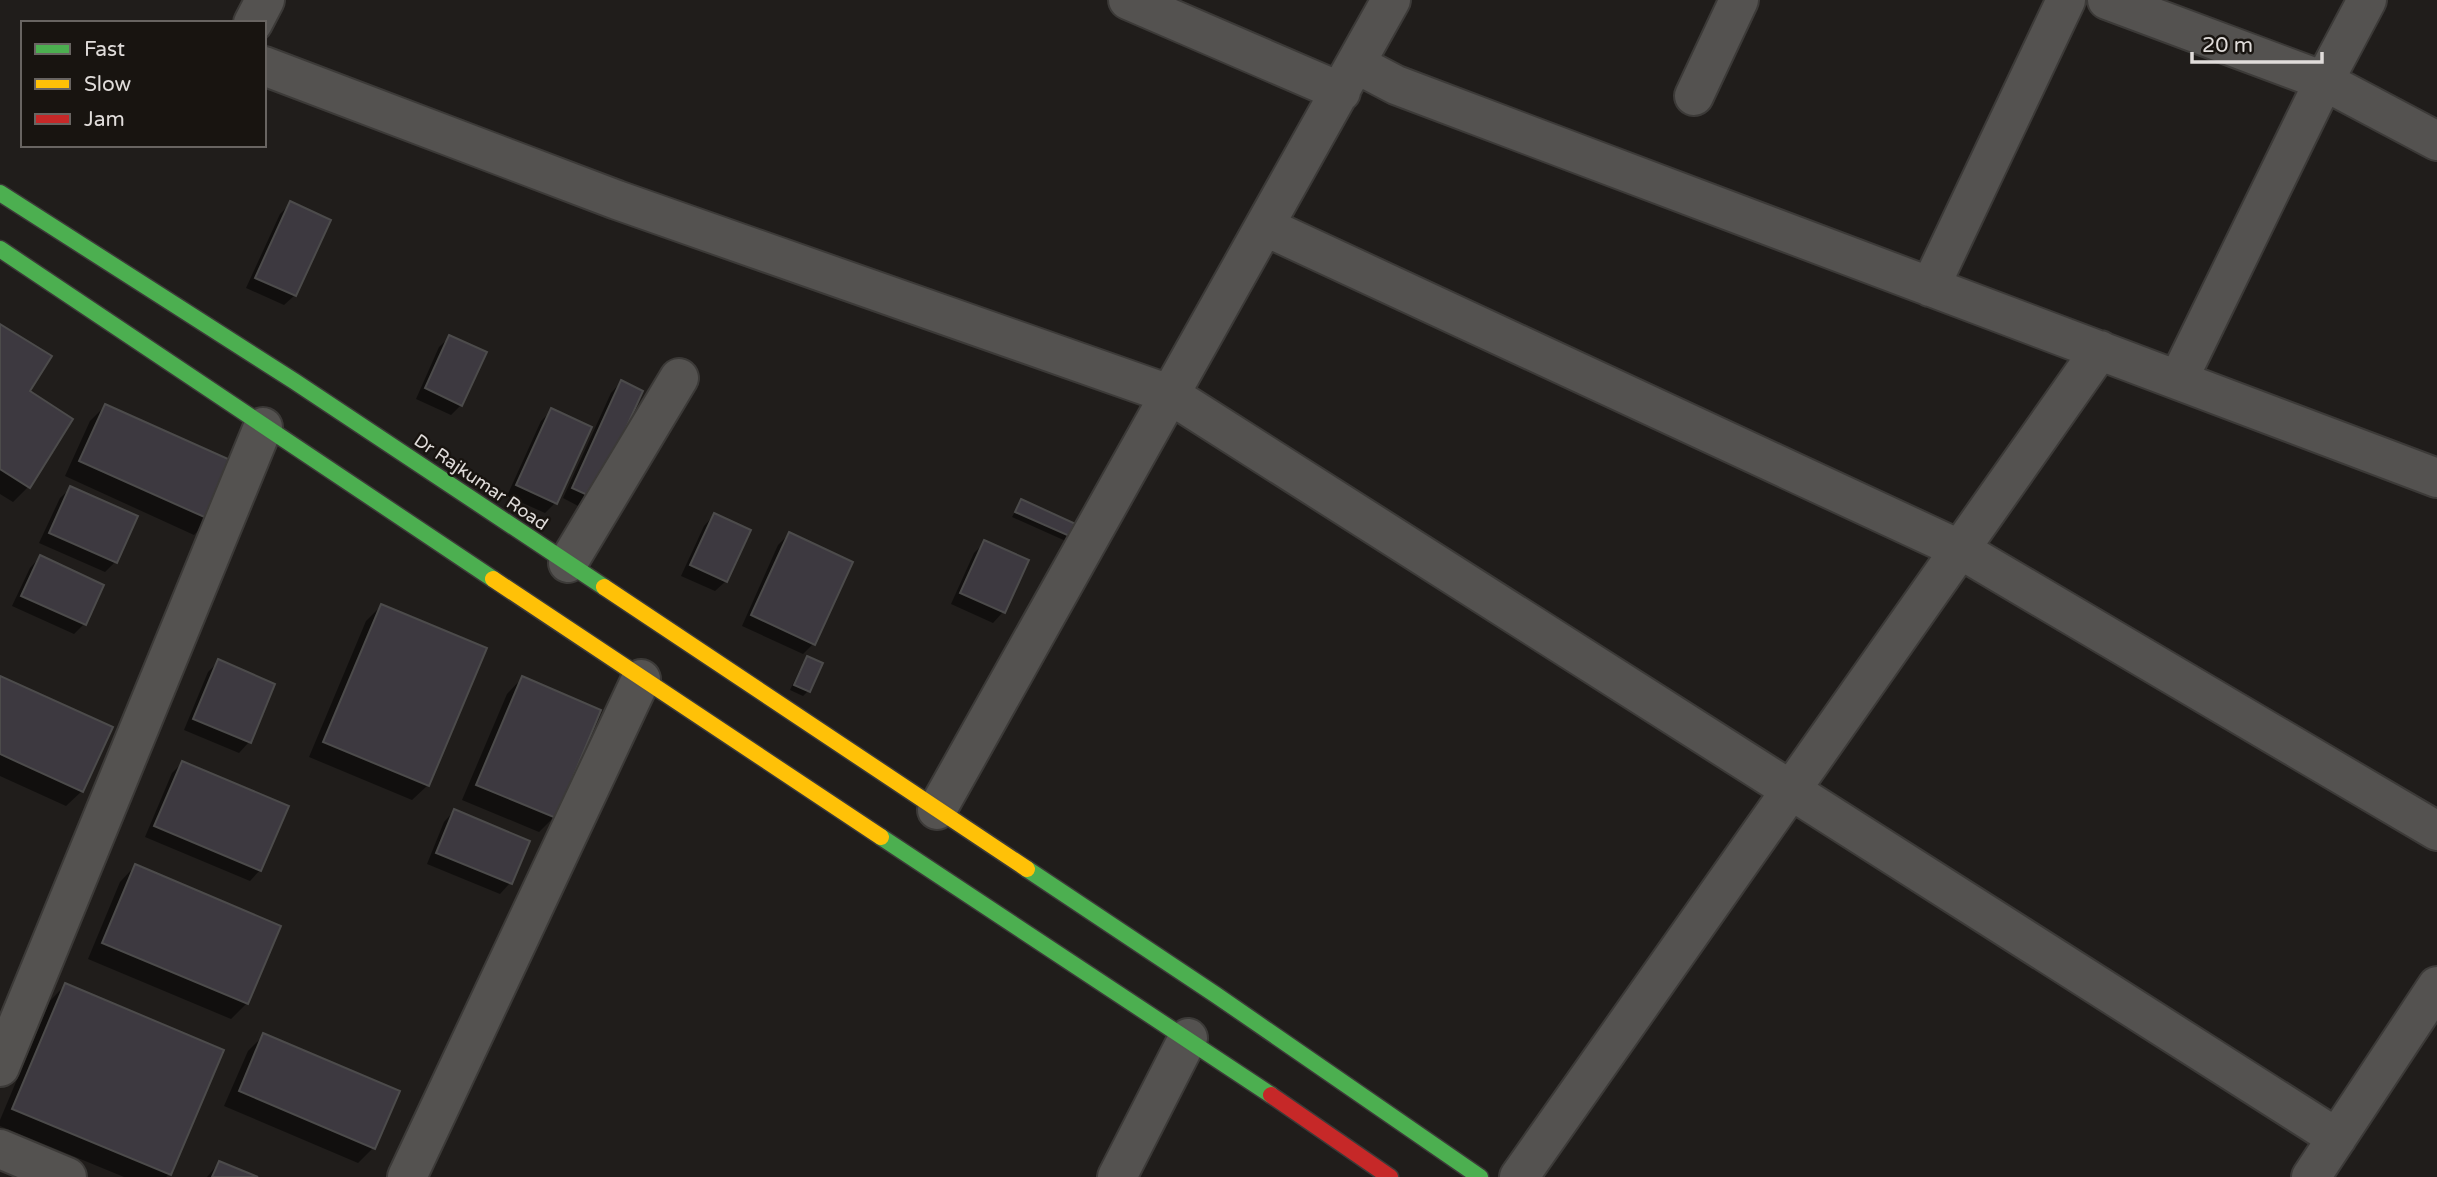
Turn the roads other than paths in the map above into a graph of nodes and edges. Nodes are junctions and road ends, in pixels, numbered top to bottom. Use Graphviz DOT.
graph roads {
  1 [pos="265,0"];
  2 [pos="1128,0"];
  3 [pos="1391,0"];
  4 [pos="1739,0"];
  5 [pos="2066,0"];
  6 [pos="2106,0"];
  7 [pos="2367,0"];
  8 [pos="254,21"];
  9 [pos="266,67"];
  10 [pos="1348,78"];
  11 [pos="2324,80"];
  12 [pos="1693,96"];
  13 [pos="2437,141"];
  14 [pos="0,193"];
  15 [pos="1266,227"];
  16 [pos="0,249"];
  17 [pos="1930,286"];
  18 [pos="2100,350"];
  19 [pos="679,378"];
  20 [pos="2178,380"];
  21 [pos="1169,394"];
  22 [pos="263,427"];
  23 [pos="2437,478"];
  24 [pos="1961,550"];
  25 [pos="568,563"];
  26 [pos="641,679"];
  27 [pos="1791,792"];
  28 [pos="937,810"];
  29 [pos="2437,831"];
  30 [pos="2437,986"];
  31 [pos="1188,1038"];
  32 [pos="0,1067"];
  33 [pos="2337,1138"];
  34 [pos="0,1149"];
  35 [pos="67,1177"];
  36 [pos="407,1177"];
  37 [pos="1117,1177"];
  38 [pos="1390,1177"];
  39 [pos="1480,1177"];
  40 [pos="1519,1177"];
  41 [pos="2311,1177"];
  1 -- 8 [label="street"];
  2 -- 10 [label="street"];
  3 -- 10 [label="street"];
  4 -- 12 [label="street"];
  5 -- 17 [label="street"];
  6 -- 11 [label="street"];
  7 -- 11 [label="street"];
  9 -- 21 [label="street"];
  10 -- 15 [label="street"];
  10 -- 17 [label="street"];
  11 -- 13 [label="street"];
  11 -- 20 [label="street"];
  14 -- 25 [label="highway, Dr Rajkumar Road"];
  15 -- 21 [label="street"];
  15 -- 24 [label="street"];
  16 -- 22 [label="highway"];
  17 -- 18 [label="street"];
  18 -- 20 [label="street"];
  18 -- 24 [label="street"];
  19 -- 25 [label="street"];
  20 -- 23 [label="street"];
  21 -- 27 [label="street"];
  21 -- 28 [label="street"];
  22 -- 26 [label="highway"];
  22 -- 32 [label="street"];
  24 -- 27 [label="street"];
  24 -- 29 [label="street"];
  25 -- 28 [label="highway, Dr Rajkumar Road"];
  26 -- 31 [label="highway"];
  26 -- 36 [label="street"];
  27 -- 33 [label="street"];
  27 -- 40 [label="street"];
  28 -- 39 [label="highway, Dr Rajkumar Road"];
  30 -- 33 [label="street"];
  31 -- 37 [label="street"];
  31 -- 38 [label="highway"];
  33 -- 41 [label="street"];
  34 -- 35 [label="street"];
}
